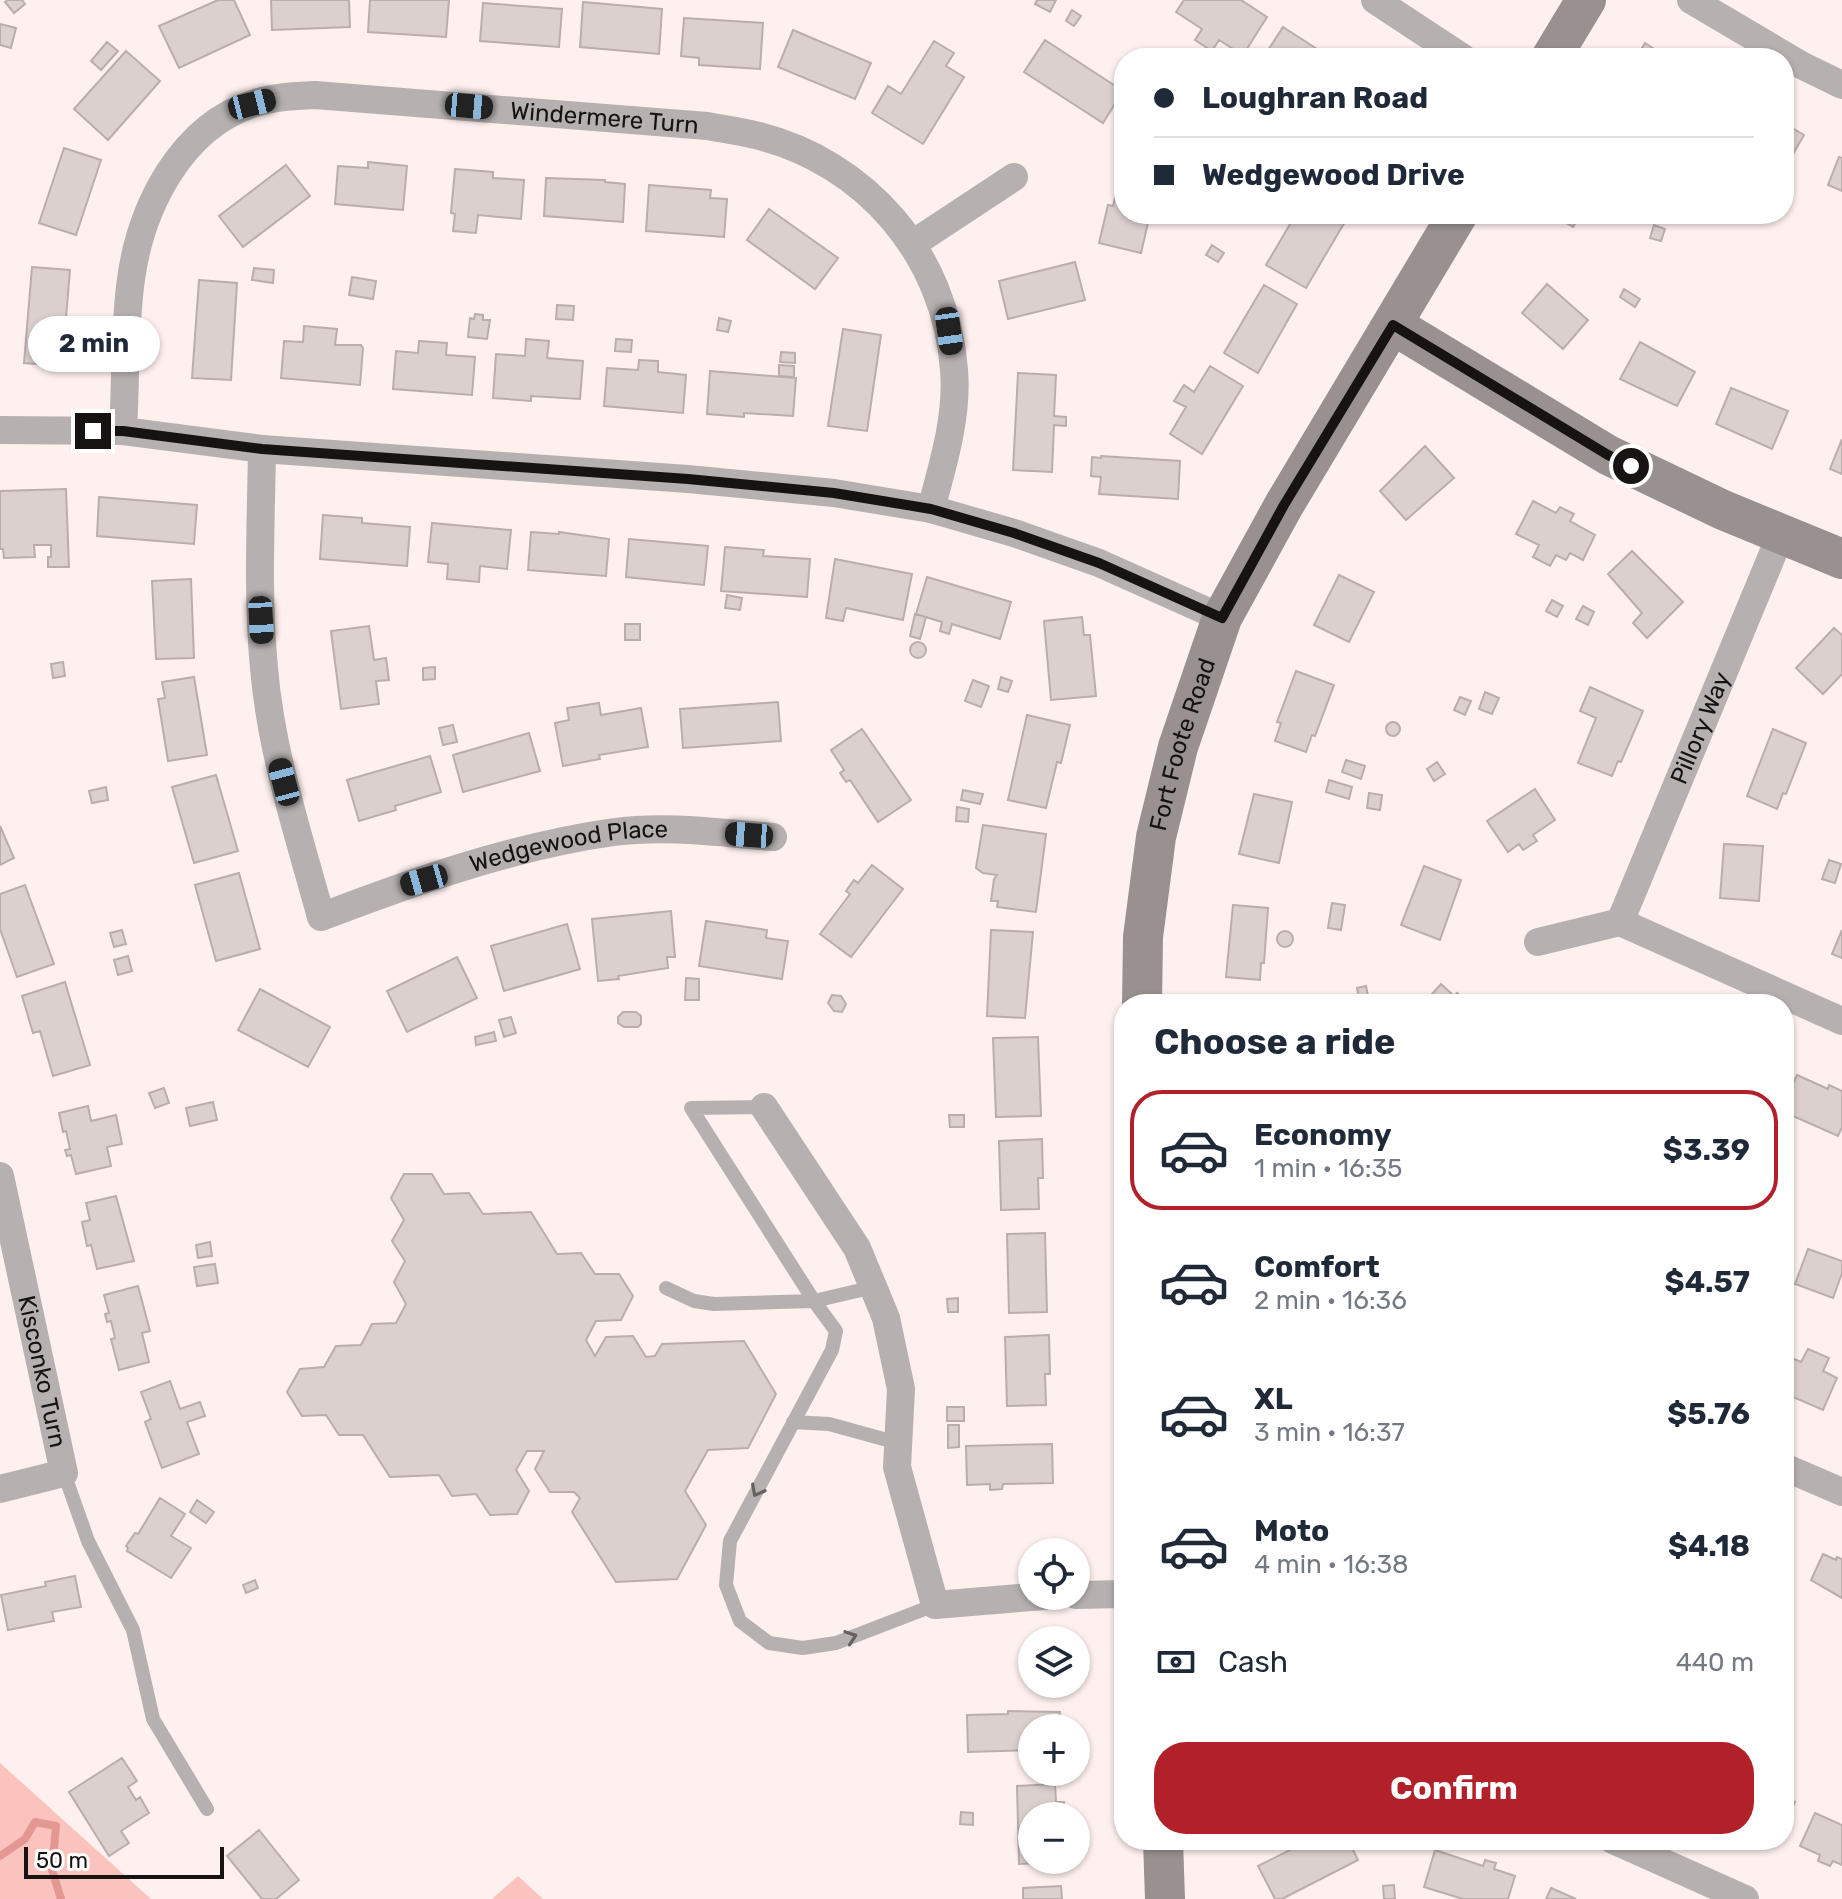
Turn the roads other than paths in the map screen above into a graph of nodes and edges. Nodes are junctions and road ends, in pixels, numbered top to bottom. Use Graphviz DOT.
graph roads {
  1 [pos="1375,0"];
  2 [pos="1586,0"];
  3 [pos="1691,0"];
  4 [pos="1448,48"];
  5 [pos="1557,48"];
  6 [pos="1772,48"];
  7 [pos="1794,61"];
  8 [pos="1842,85"];
  9 [pos="1014,177"];
  10 [pos="1452,224"];
  11 [pos="914,243"];
  12 [pos="1393,325"];
  13 [pos="0,430"];
  14 [pos="123,431"];
  15 [pos="262,449"];
  16 [pos="931,509"];
  17 [pos="1781,534"];
  18 [pos="1842,559"];
  19 [pos="1222,618"];
  20 [pos="773,837"];
  21 [pos="1620,922"];
  22 [pos="1538,942"];
  23 [pos="1142,994"];
  24 [pos="1781,994"];
  25 [pos="1794,1000"];
  26 [pos="1842,1021"];
  27 [pos="764,1107"];
  28 [pos="0,1176"];
  29 [pos="874,1287"];
  30 [pos="666,1288"];
  31 [pos="814,1301"];
  32 [pos="793,1422"];
  33 [pos="898,1443"];
  34 [pos="1794,1471"];
  35 [pos="64,1473"];
  36 [pos="0,1489"];
  37 [pos="1842,1492"];
  38 [pos="1114,1594"];
  39 [pos="1090,1595"];
  40 [pos="1018,1598"];
  41 [pos="935,1605"];
  42 [pos="207,1809"];
  43 [pos="1163,1850"];
  44 [pos="1635,1850"];
  45 [pos="1165,1899"];
  46 [pos="1745,1899"];
  1 -- 4 [label="street"];
  2 -- 5 [label="street"];
  3 -- 6 [label="street"];
  7 -- 8 [label="street"];
  9 -- 11 [label="street"];
  10 -- 12 [label="street, Fort Foote Road"];
  11 -- 14 [label="street, Windermere Turn"];
  11 -- 16 [label="street, Windermere Turn"];
  12 -- 17 [label="street"];
  12 -- 19 [label="street, Fort Foote Road"];
  13 -- 14 [label="street"];
  14 -- 15 [label="street"];
  15 -- 16 [label="street"];
  15 -- 20 [label="street, Wedgewood Place"];
  16 -- 19 [label="street"];
  17 -- 18 [label="street"];
  17 -- 21 [label="street, Pillory Way"];
  19 -- 23 [label="street, Fort Foote Road"];
  21 -- 22 [label="street"];
  21 -- 24 [label="street"];
  25 -- 26 [label="street"];
  27 -- 29 [label="street"];
  27 -- 31 [label="lane"];
  28 -- 35 [label="street, Kisconko Turn"];
  29 -- 31 [label="lane"];
  29 -- 33 [label="street"];
  30 -- 31 [label="lane"];
  31 -- 32 [label="lane"];
  32 -- 33 [label="lane"];
  32 -- 41 [label="lane, one-way"];
  33 -- 41 [label="street"];
  34 -- 37 [label="street"];
  35 -- 36 [label="street"];
  35 -- 42 [label="lane"];
  38 -- 39 [label="street"];
  40 -- 41 [label="street"];
  43 -- 45 [label="street"];
  44 -- 46 [label="street"];
}
